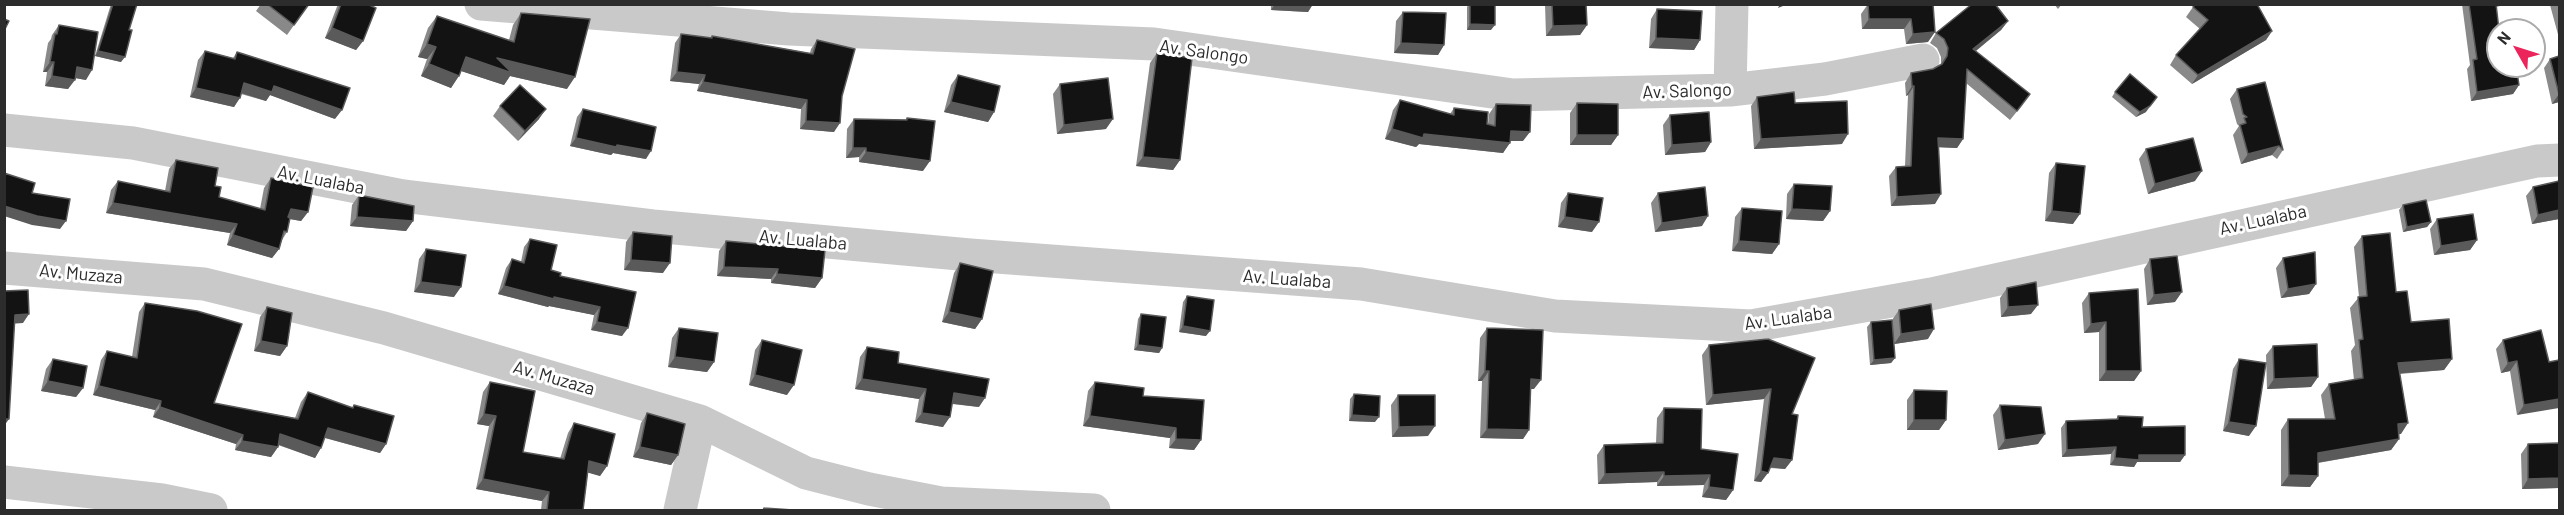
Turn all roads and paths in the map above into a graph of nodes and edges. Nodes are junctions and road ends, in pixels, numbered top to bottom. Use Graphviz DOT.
graph roads {
  1 [pos="481,4"];
  2 [pos="1732,4"];
  3 [pos="1923,60"];
  4 [pos="1730,90"];
  5 [pos="4,130"];
  6 [pos="2559,160"];
  7 [pos="4,268"];
  8 [pos="700,421"];
  9 [pos="4,482"];
  10 [pos="211,510"];
  11 [pos="680,510"];
  12 [pos="1094,510"];
  1 -- 4 [label="street, Av. Salongo"];
  2 -- 4 [label="street"];
  3 -- 4 [label="street, Av. Salongo"];
  5 -- 6 [label="street, Av. Lualaba"];
  7 -- 8 [label="street, Av. Muzaza"];
  8 -- 11 [label="street"];
  8 -- 12 [label="street, Av. Muzaza"];
  9 -- 10 [label="street"];
}
